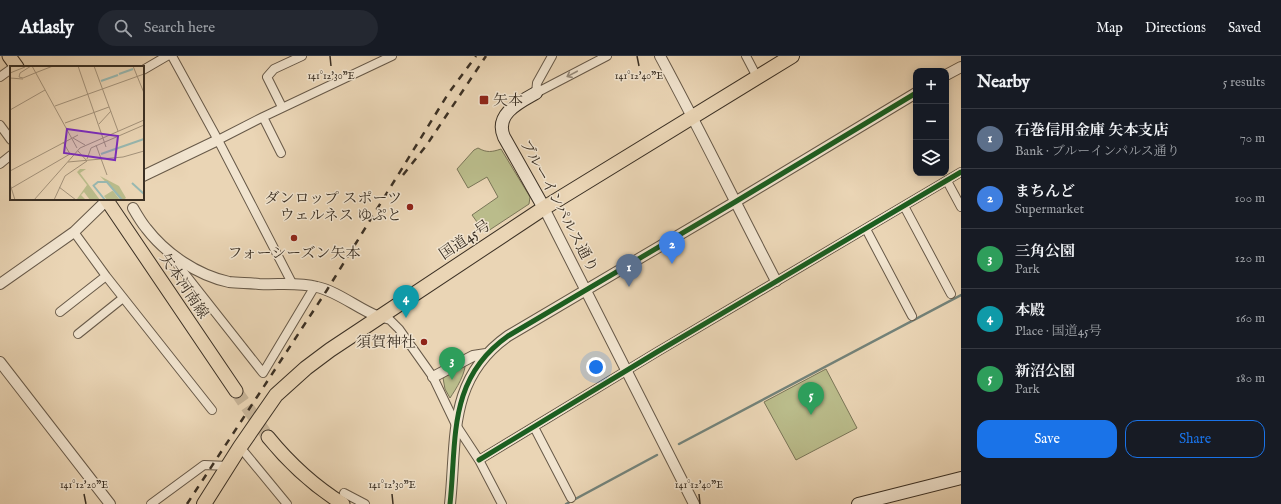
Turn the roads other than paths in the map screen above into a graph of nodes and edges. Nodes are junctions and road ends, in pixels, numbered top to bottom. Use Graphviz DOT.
graph roads {
  1 [pos="166,56"];
  2 [pos="172,56"];
  3 [pos="302,56"];
  4 [pos="392,56"];
  5 [pos="552,56"];
  6 [pos="607,56"];
  7 [pos="660,56"];
  8 [pos="746,56"];
  9 [pos="792,56"];
  10 [pos="961,66"];
  11 [pos="10,68"];
  12 [pos="144,69"];
  13 [pos="949,73"];
  14 [pos="757,77"];
  15 [pos="0,78"];
  16 [pos="536,93"];
  17 [pos="913,95"];
  18 [pos="282,107"];
  19 [pos="692,116"];
  20 [pos="263,117"];
  21 [pos="0,125"];
  22 [pos="10,139"];
  23 [pos="218,140"];
  24 [pos="281,153"];
  25 [pos="10,156"];
  26 [pos="0,164"];
  27 [pos="961,172"];
  28 [pos="144,176"];
  29 [pos="947,181"];
  30 [pos="106,200"];
  31 [pos="108,200"];
  32 [pos="735,202"];
  33 [pos="904,206"];
  34 [pos="961,207"];
  35 [pos="133,208"];
  36 [pos="544,208"];
  37 [pos="866,229"];
  38 [pos="74,232"];
  39 [pos="165,248"];
  40 [pos="106,276"];
  41 [pos="776,281"];
  42 [pos="292,283"];
  43 [pos="0,284"];
  44 [pos="315,286"];
  45 [pos="586,290"];
  46 [pos="951,294"];
  47 [pos="123,298"];
  48 [pos="60,312"];
  49 [pos="912,316"];
  50 [pos="379,317"];
  51 [pos="78,334"];
  52 [pos="486,354"];
  53 [pos="0,362"];
  54 [pos="626,371"];
  55 [pos="433,377"];
  56 [pos="236,391"];
  57 [pos="212,410"];
  58 [pos="456,425"];
  59 [pos="534,427"];
  60 [pos="268,437"];
  61 [pos="240,447"];
  62 [pos="480,460"];
  63 [pos="229,466"];
  64 [pos="961,478"];
  65 [pos="571,498"];
  66 [pos="344,499"];
  67 [pos="110,504"];
  68 [pos="151,504"];
  69 [pos="204,504"];
  70 [pos="287,504"];
  71 [pos="364,504"];
  72 [pos="450,504"];
  73 [pos="502,504"];
  74 [pos="694,504"];
  75 [pos="858,504"];
  1 -- 12 [label="street"];
  2 -- 23 [label="street"];
  3 -- 18 [label="street"];
  4 -- 18 [label="street"];
  5 -- 16 [label="street"];
  6 -- 16 [label="street, one-way"];
  7 -- 19 [label="street"];
  8 -- 14 [label="street"];
  9 -- 14 [label="highway, 国道45号"];
  10 -- 13 [label="street"];
  11 -- 15 [label="street"];
  14 -- 19 [label="highway, 国道45号"];
  16 -- 36 [label="main road, ブルーインパルス通り"];
  17 -- 32 [label="street"];
  18 -- 20 [label="street"];
  19 -- 32 [label="street"];
  19 -- 36 [label="highway, 国道45号"];
  20 -- 23 [label="street"];
  20 -- 24 [label="street"];
  21 -- 22 [label="street"];
  23 -- 28 [label="street"];
  23 -- 42 [label="street"];
  25 -- 26 [label="street"];
  27 -- 29 [label="street"];
  29 -- 33 [label="street"];
  29 -- 34 [label="street"];
  30 -- 38 [label="street"];
  31 -- 56 [label="main road, 矢本河南線"];
  32 -- 41 [label="street"];
  32 -- 45 [label="street"];
  33 -- 37 [label="street"];
  33 -- 46 [label="street"];
  35 -- 39 [label="street"];
  36 -- 45 [label="street, ブルーインパルス通り"];
  36 -- 50 [label="highway, 国道45号"];
  37 -- 41 [label="street"];
  37 -- 49 [label="street"];
  38 -- 40 [label="street"];
  38 -- 43 [label="street"];
  39 -- 42 [label="street"];
  39 -- 44 [label="street"];
  40 -- 47 [label="street"];
  40 -- 48 [label="street"];
  41 -- 54 [label="street"];
  42 -- 44 [label="street"];
  44 -- 50 [label="street"];
  45 -- 52 [label="street"];
  45 -- 54 [label="street, ブルーインパルス通り"];
  47 -- 51 [label="street"];
  47 -- 57 [label="street"];
  50 -- 55 [label="street"];
  50 -- 61 [label="highway, 国道45号"];
  52 -- 55 [label="street"];
  52 -- 58 [label="street"];
  53 -- 67 [label="street"];
  54 -- 59 [label="street"];
  54 -- 74 [label="street, ブルーインパルス通り"];
  55 -- 58 [label="street"];
  58 -- 62 [label="street"];
  58 -- 72 [label="street"];
  59 -- 62 [label="street"];
  59 -- 65 [label="street"];
  60 -- 66 [label="main road"];
  61 -- 63 [label="highway, 国道45号"];
  61 -- 70 [label="street"];
  62 -- 73 [label="street"];
  63 -- 68 [label="street"];
  63 -- 69 [label="highway, 国道45号"];
  64 -- 75 [label="main road"];
  66 -- 71 [label="street"];
}
